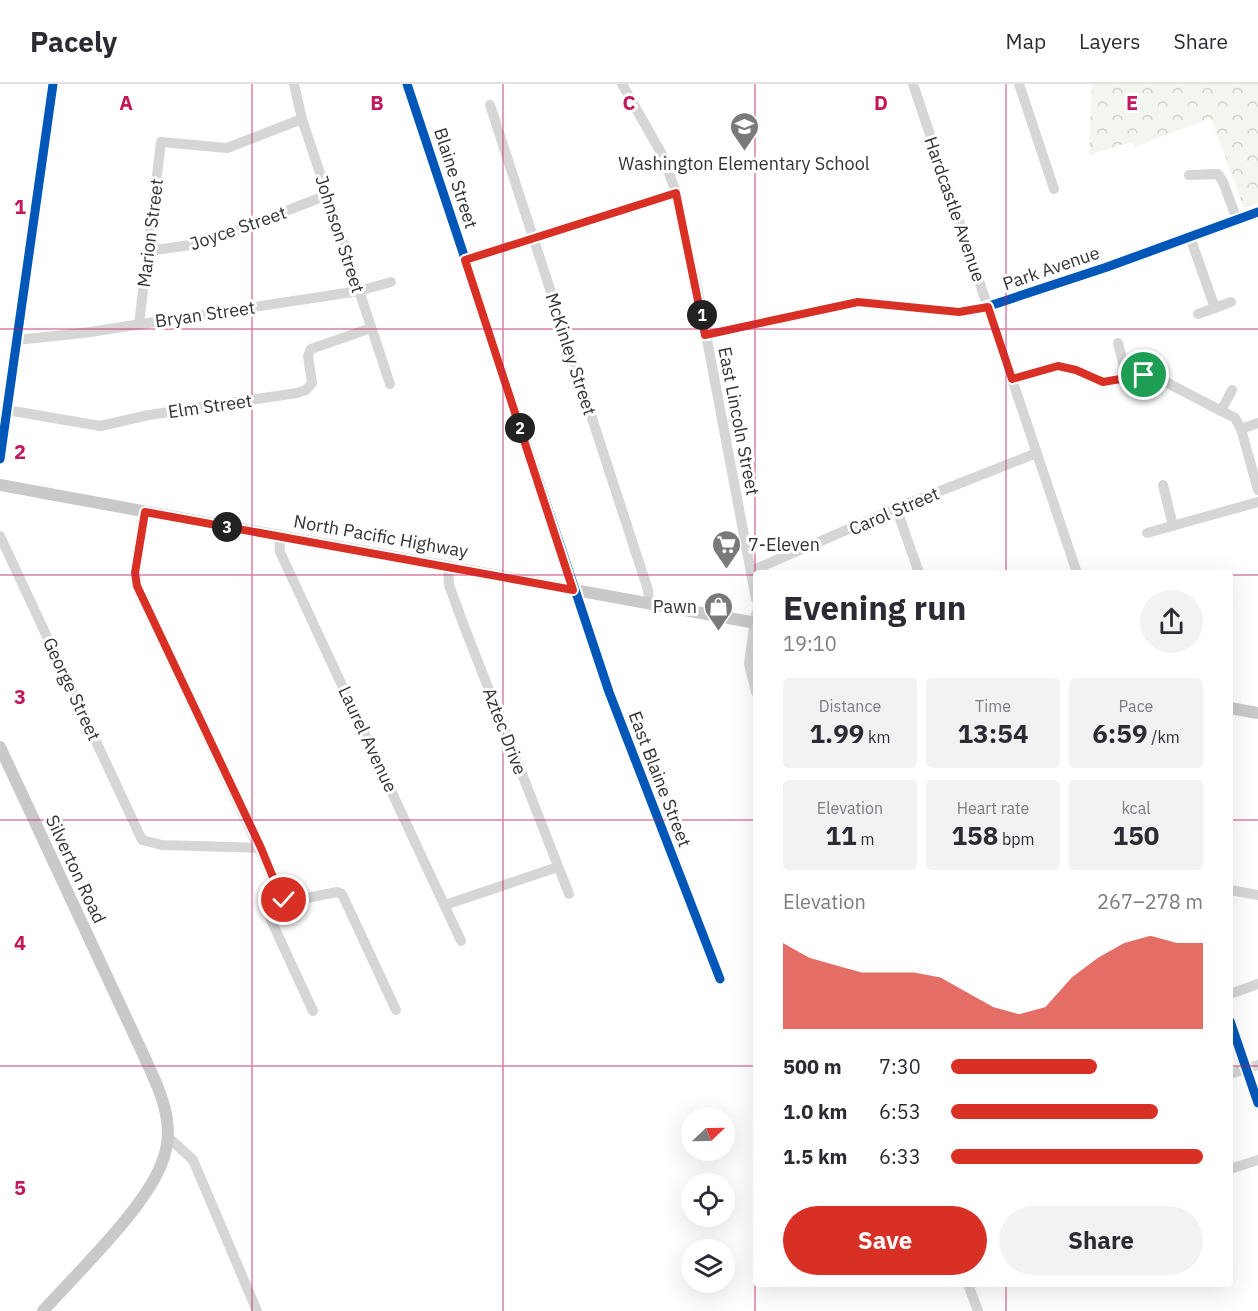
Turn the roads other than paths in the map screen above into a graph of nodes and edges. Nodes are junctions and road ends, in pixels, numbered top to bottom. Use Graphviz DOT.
graph roads {
  1 [pos="52,84"];
  2 [pos="294,84"];
  3 [pos="407,84"];
  4 [pos="622,84"];
  5 [pos="913,84"];
  6 [pos="1019,84"];
  7 [pos="490,105"];
  8 [pos="302,119"];
  9 [pos="1189,176"];
  10 [pos="1054,189"];
  11 [pos="676,193"];
  12 [pos="327,195"];
  13 [pos="1258,212"];
  14 [pos="1238,220"];
  15 [pos="533,237"];
  16 [pos="1190,237"];
  17 [pos="148,251"];
  18 [pos="465,260"];
  19 [pos="391,282"];
  20 [pos="359,291"];
  21 [pos="1231,302"];
  22 [pos="988,307"];
  23 [pos="1215,308"];
  24 [pos="1198,314"];
  25 [pos="139,324"];
  26 [pos="371,328"];
  27 [pos="705,335"];
  28 [pos="17,340"];
  29 [pos="1118,343"];
  30 [pos="1012,379"];
  31 [pos="1127,379"];
  32 [pos="390,384"];
  33 [pos="1232,390"];
  34 [pos="7,410"];
  35 [pos="1221,411"];
  36 [pos="1258,423"];
  37 [pos="1241,429"];
  38 [pos="1037,453"];
  39 [pos="0,459"];
  40 [pos="0,485"];
  41 [pos="1163,485"];
  42 [pos="1258,490"];
  43 [pos="1258,502"];
  44 [pos="897,510"];
  45 [pos="145,512"];
  46 [pos="1173,526"];
  47 [pos="1147,533"];
  48 [pos="0,536"];
  49 [pos="279,536"];
  50 [pos="448,567"];
  51 [pos="753,570"];
  52 [pos="918,570"];
  53 [pos="1076,570"];
  54 [pos="751,571"];
  55 [pos="753,583"];
  56 [pos="573,590"];
  57 [pos="649,603"];
  58 [pos="753,620"];
  59 [pos="753,635"];
  60 [pos="753,680"];
  61 [pos="1233,709"];
  62 [pos="1258,713"];
  63 [pos="0,747"];
  64 [pos="261,848"];
  65 [pos="558,867"];
  66 [pos="1233,891"];
  67 [pos="569,894"];
  68 [pos="1258,895"];
  69 [pos="277,899"];
  70 [pos="445,905"];
  71 [pos="461,941"];
  72 [pos="720,979"];
  73 [pos="1258,984"];
  74 [pos="1233,993"];
  75 [pos="396,1010"];
  76 [pos="313,1011"];
  77 [pos="1233,1030"];
  78 [pos="1258,1065"];
  79 [pos="1246,1068"];
  80 [pos="1233,1073"];
  81 [pos="1258,1103"];
  82 [pos="167,1136"];
  83 [pos="1258,1160"];
  84 [pos="1233,1168"];
  85 [pos="969,1287"];
  86 [pos="43,1311"];
  87 [pos="257,1311"];
  88 [pos="978,1311"];
  1 -- 28 [label="main road"];
  2 -- 8 [label="street, Johnson Street"];
  3 -- 18 [label="street, Blaine Street"];
  4 -- 11 [label="street, East Lincoln Street"];
  5 -- 22 [label="street, Hardcastle Avenue"];
  6 -- 10 [label="street"];
  7 -- 15 [label="street, McKinley Street"];
  8 -- 12 [label="street, Johnson Street"];
  8 -- 17 [label="street, Marion Street"];
  9 -- 14 [label="street"];
  11 -- 15 [label="street"];
  11 -- 27 [label="street, East Lincoln Street"];
  12 -- 17 [label="street, Joyce Street"];
  12 -- 20 [label="street, Johnson Street"];
  13 -- 14 [label="street, Park Avenue"];
  14 -- 16 [label="street, Park Avenue"];
  15 -- 18 [label="street"];
  15 -- 57 [label="street, McKinley Street"];
  16 -- 22 [label="street, Park Avenue"];
  16 -- 23 [label="street"];
  17 -- 25 [label="street, Marion Street"];
  18 -- 56 [label="street, Blaine Street"];
  19 -- 20 [label="street, Bryan Street"];
  20 -- 25 [label="street, Bryan Street"];
  20 -- 26 [label="street, Johnson Street"];
  21 -- 23 [label="street"];
  22 -- 27 [label="street, Park Avenue"];
  22 -- 30 [label="street, Hardcastle Avenue"];
  23 -- 24 [label="street"];
  25 -- 28 [label="street, Bryan Street"];
  26 -- 32 [label="street, Johnson Street"];
  26 -- 34 [label="street, Elm Street"];
  27 -- 54 [label="street, East Lincoln Street"];
  28 -- 34 [label="main road"];
  29 -- 31 [label="street"];
  30 -- 31 [label="street"];
  30 -- 38 [label="street, Hardcastle Avenue"];
  31 -- 35 [label="street"];
  33 -- 35 [label="street"];
  34 -- 39 [label="main road"];
  35 -- 37 [label="street"];
  36 -- 37 [label="street"];
  37 -- 42 [label="street"];
  38 -- 44 [label="street, Carol Street"];
  38 -- 53 [label="street, Hardcastle Avenue"];
  40 -- 45 [label="main road, North Pacific Highway"];
  41 -- 46 [label="street"];
  43 -- 46 [label="street"];
  44 -- 51 [label="street, Carol Street"];
  44 -- 52 [label="street"];
  45 -- 49 [label="main road, North Pacific Highway"];
  45 -- 64 [label="street"];
  46 -- 47 [label="street"];
  48 -- 64 [label="street, George Street"];
  49 -- 50 [label="main road, North Pacific Highway"];
  49 -- 70 [label="street, Laurel Avenue"];
  50 -- 56 [label="main road, North Pacific Highway"];
  50 -- 65 [label="street, Aztec Drive"];
  54 -- 55 [label="street, East Lincoln Street"];
  56 -- 57 [label="main road, North Pacific Highway"];
  56 -- 72 [label="street, East Blaine Street"];
  57 -- 58 [label="main road, North Pacific Highway"];
  59 -- 60 [label="street"];
  61 -- 62 [label="main road"];
  63 -- 82 [label="main road, Silverton Road"];
  64 -- 69 [label="street"];
  65 -- 67 [label="street, Aztec Drive"];
  65 -- 70 [label="street"];
  66 -- 68 [label="street"];
  69 -- 75 [label="street"];
  69 -- 76 [label="street"];
  70 -- 71 [label="street, Laurel Avenue"];
  73 -- 74 [label="street"];
  77 -- 79 [label="street"];
  78 -- 79 [label="street"];
  79 -- 80 [label="street"];
  79 -- 81 [label="street"];
  82 -- 86 [label="main road, Silverton Road"];
  82 -- 87 [label="street"];
  83 -- 84 [label="street"];
  85 -- 88 [label="street"];
}
